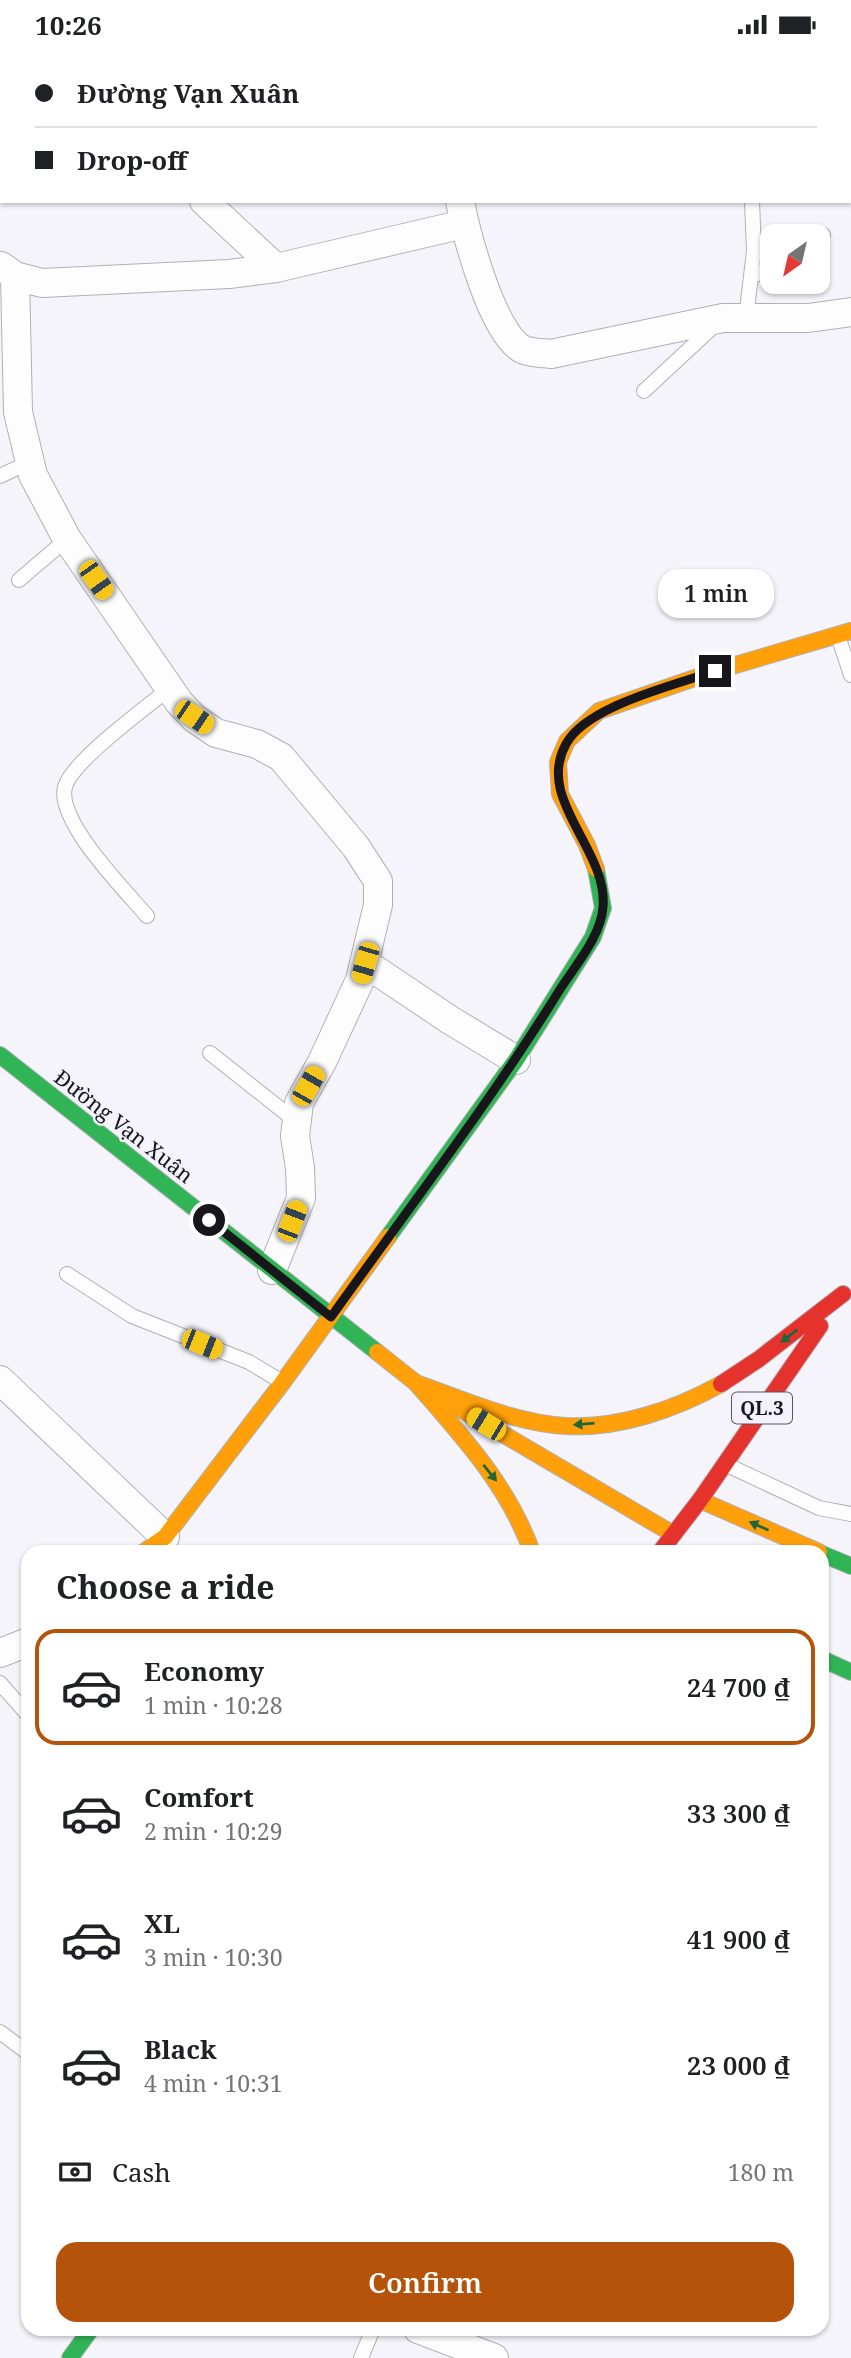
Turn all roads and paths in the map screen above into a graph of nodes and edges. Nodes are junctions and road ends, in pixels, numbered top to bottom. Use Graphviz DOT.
graph roads {
  1 [pos="206,203"];
  2 [pos="752,203"];
  3 [pos="462,213"];
  4 [pos="276,268"];
  5 [pos="8,271"];
  6 [pos="760,273"];
  7 [pos="751,277"];
  8 [pos="851,312"];
  9 [pos="734,318"];
  10 [pos="644,391"];
  11 [pos="30,462"];
  12 [pos="0,477"];
  13 [pos="67,539"];
  14 [pos="19,580"];
  15 [pos="844,633"];
  16 [pos="851,675"];
  17 [pos="170,688"];
  18 [pos="147,916"];
  19 [pos="365,963"];
  20 [pos="210,1053"];
  21 [pos="0,1055"];
  22 [pos="516,1060"];
  23 [pos="297,1122"];
  24 [pos="272,1270"];
  25 [pos="67,1274"];
  26 [pos="847,1288"];
  27 [pos="331,1317"];
  28 [pos="0,1380"];
  29 [pos="283,1382"];
  30 [pos="416,1383"];
  31 [pos="724,1463"];
  32 [pos="700,1500"];
  33 [pos="851,1514"];
  34 [pos="673,1534"];
  35 [pos="154,1545"];
  36 [pos="530,1545"];
  37 [pos="665,1545"];
  38 [pos="803,1545"];
  39 [pos="829,1556"];
  40 [pos="851,1566"];
  41 [pos="21,1645"];
  42 [pos="0,1653"];
  43 [pos="829,1662"];
  44 [pos="851,1672"];
  45 [pos="0,1683"];
  46 [pos="21,1708"];
  47 [pos="0,2032"];
  48 [pos="21,2048"];
  49 [pos="86,2336"];
  50 [pos="370,2336"];
  51 [pos="436,2336"];
  52 [pos="489,2357"];
  53 [pos="70,2358"];
  54 [pos="361,2358"];
  1 -- 4 [label="street"];
  2 -- 7 [label="lane"];
  3 -- 4 [label="street"];
  3 -- 9 [label="street"];
  4 -- 5 [label="street"];
  5 -- 11 [label="street"];
  6 -- 7 [label="lane"];
  7 -- 9 [label="lane"];
  8 -- 9 [label="street"];
  9 -- 10 [label="lane"];
  11 -- 12 [label="lane"];
  11 -- 13 [label="street"];
  13 -- 14 [label="lane"];
  13 -- 17 [label="street"];
  15 -- 16 [label="lane"];
  15 -- 22 [label="main road"];
  17 -- 18 [label="lane"];
  17 -- 19 [label="street"];
  19 -- 22 [label="street"];
  19 -- 23 [label="street"];
  20 -- 23 [label="lane"];
  21 -- 24 [label="main road, Đường Vạn Xuân"];
  22 -- 27 [label="main road"];
  23 -- 24 [label="street"];
  24 -- 27 [label="main road, Đường Vạn Xuân"];
  25 -- 29 [label="lane"];
  26 -- 30 [label="main road, one-way"];
  26 -- 31 [label="main road, QL.3"];
  27 -- 29 [label="main road"];
  27 -- 30 [label="main road, Đường Vạn Xuân"];
  28 -- 35 [label="street"];
  29 -- 35 [label="main road"];
  30 -- 34 [label="main road, Đường Vạn Xuân"];
  30 -- 36 [label="main road, one-way"];
  31 -- 32 [label="main road, QL.3"];
  31 -- 33 [label="lane"];
  32 -- 34 [label="main road, QL.3"];
  38 -- 32 [label="main road, one-way"];
  34 -- 37 [label="main road, QL.3"];
  39 -- 40 [label="main road"];
  41 -- 42 [label="street"];
  43 -- 44 [label="main road"];
  45 -- 46 [label="lane"];
  47 -- 48 [label="lane"];
  49 -- 53 [label="main road"];
  50 -- 54 [label="lane"];
  51 -- 52 [label="street"];
}
